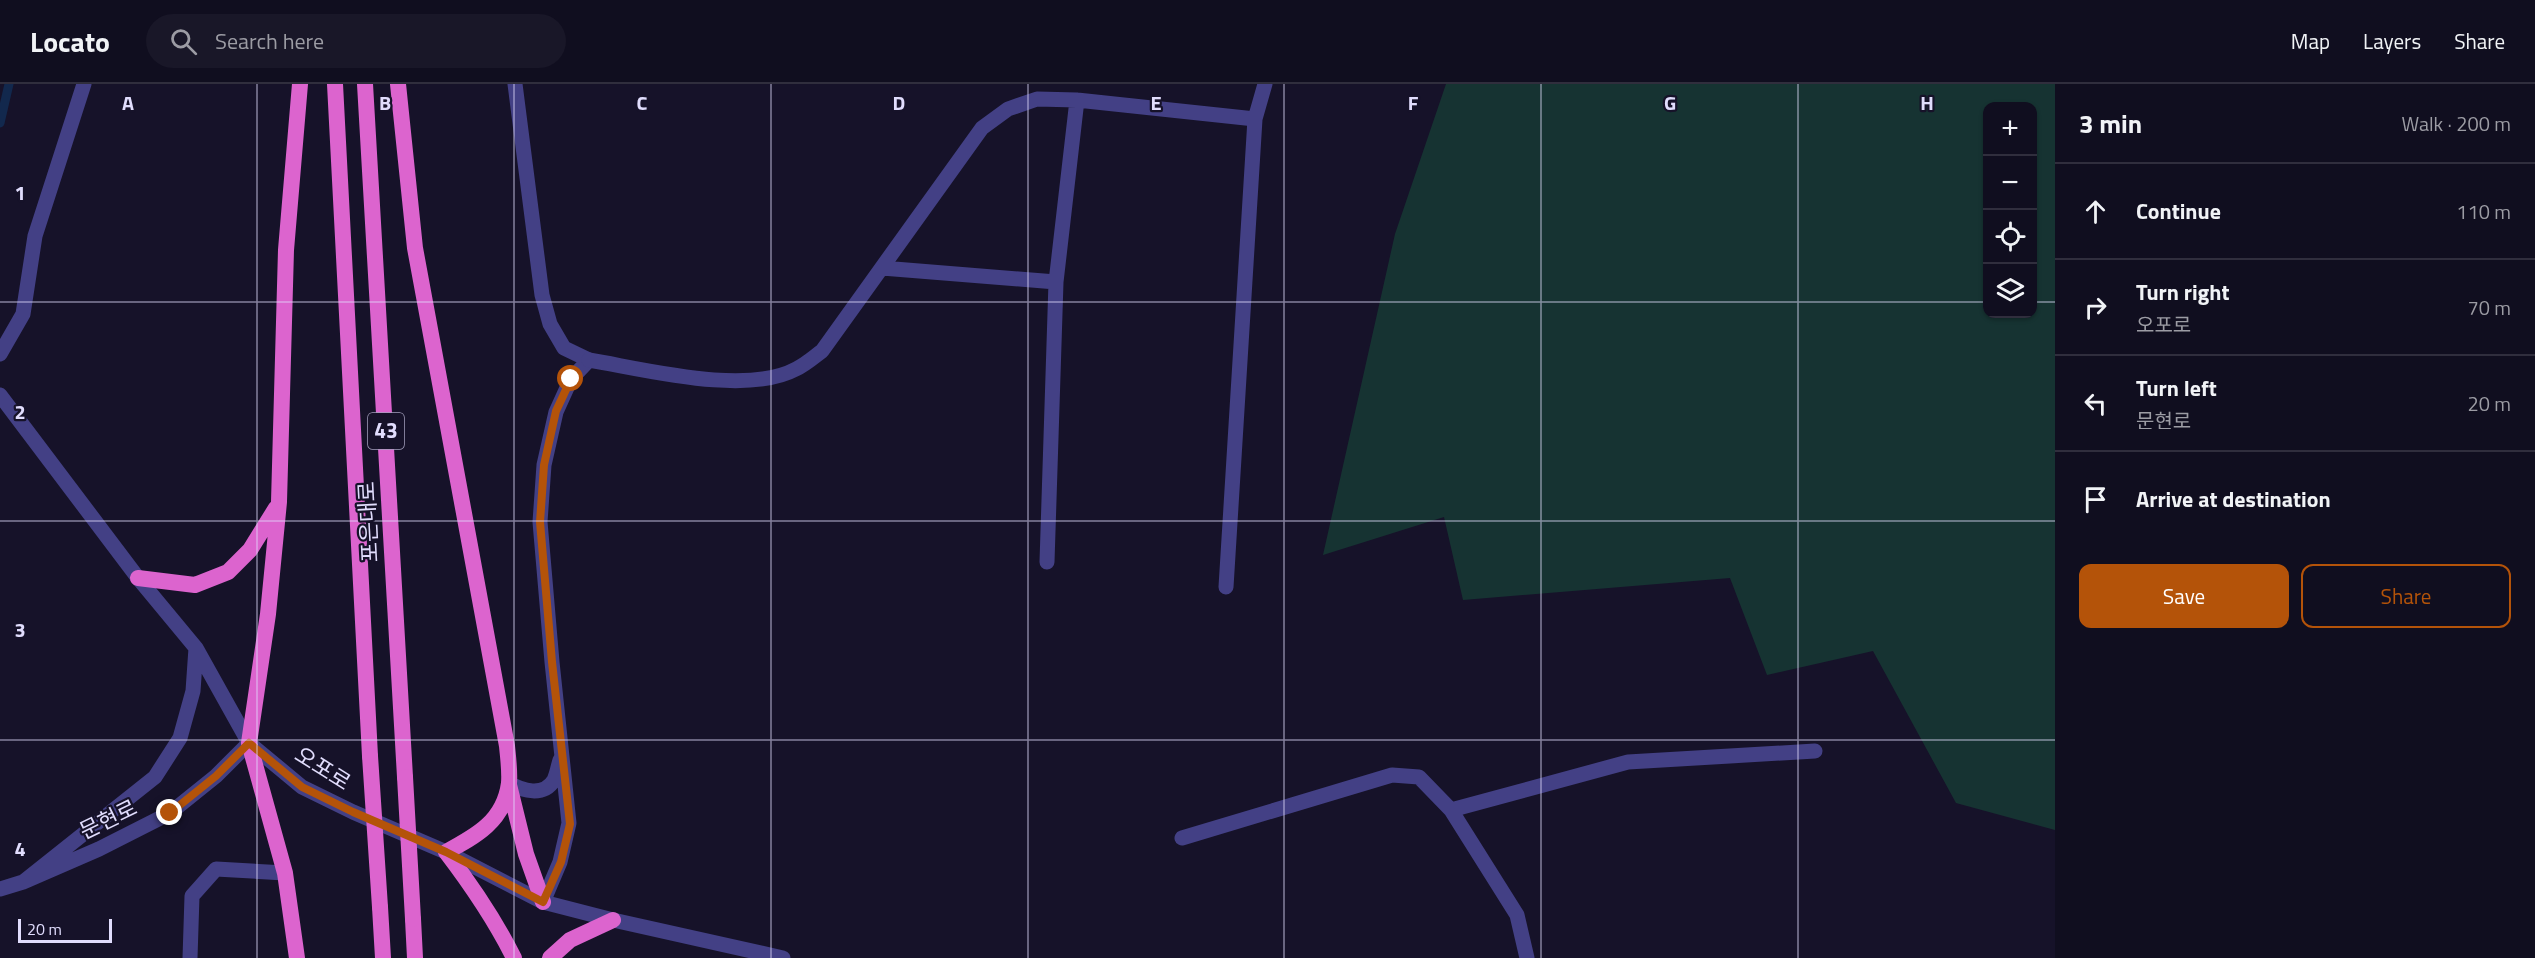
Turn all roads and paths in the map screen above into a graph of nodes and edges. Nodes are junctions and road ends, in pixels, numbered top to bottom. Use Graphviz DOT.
graph roads {
  1 [pos="84,84"];
  2 [pos="300,84"];
  3 [pos="335,84"];
  4 [pos="364,84"];
  5 [pos="398,84"];
  6 [pos="515,84"];
  7 [pos="1265,84"];
  8 [pos="1077,100"];
  9 [pos="1255,119"];
  10 [pos="882,268"];
  11 [pos="1056,282"];
  12 [pos="0,354"];
  13 [pos="590,360"];
  14 [pos="0,395"];
  15 [pos="279,502"];
  16 [pos="1047,562"];
  17 [pos="138,578"];
  18 [pos="1226,587"];
  19 [pos="196,648"];
  20 [pos="249,743"];
  21 [pos="1815,752"];
  22 [pos="562,754"];
  23 [pos="509,783"];
  24 [pos="1451,810"];
  25 [pos="1182,838"];
  26 [pos="446,852"];
  27 [pos="285,873"];
  28 [pos="23,882"];
  29 [pos="0,888"];
  30 [pos="543,902"];
  31 [pos="612,920"];
  32 [pos="190,958"];
  33 [pos="297,958"];
  34 [pos="383,958"];
  35 [pos="416,958"];
  36 [pos="514,958"];
  37 [pos="550,958"];
  38 [pos="783,958"];
  39 [pos="1527,958"];
  1 -- 12 [label="street"];
  2 -- 15 [label="highway"];
  3 -- 34 [label="highway, 포은대로 / 43, bridge"];
  4 -- 35 [label="highway, 포은대로 / 43, bridge"];
  5 -- 23 [label="highway"];
  6 -- 13 [label="street"];
  7 -- 9 [label="street"];
  8 -- 9 [label="street"];
  8 -- 10 [label="street"];
  8 -- 11 [label="street"];
  9 -- 18 [label="street"];
  10 -- 11 [label="street"];
  10 -- 13 [label="street"];
  11 -- 16 [label="street"];
  13 -- 22 [label="street"];
  14 -- 17 [label="street, 오포로"];
  15 -- 17 [label="highway"];
  15 -- 20 [label="highway"];
  17 -- 19 [label="street, 오포로"];
  19 -- 20 [label="street, 오포로"];
  19 -- 28 [label="street"];
  20 -- 26 [label="street, 오포로"];
  20 -- 27 [label="highway"];
  20 -- 28 [label="street, 문현로"];
  21 -- 24 [label="street"];
  22 -- 23 [label="street"];
  22 -- 30 [label="street"];
  23 -- 26 [label="highway"];
  23 -- 30 [label="highway"];
  24 -- 25 [label="street"];
  24 -- 39 [label="street"];
  26 -- 30 [label="street, 오포로"];
  26 -- 36 [label="highway"];
  27 -- 32 [label="street"];
  27 -- 33 [label="highway"];
  28 -- 29 [label="street, 문현로"];
  30 -- 31 [label="street, 오포로"];
  31 -- 37 [label="highway"];
  31 -- 38 [label="street, 오포로"];
}
